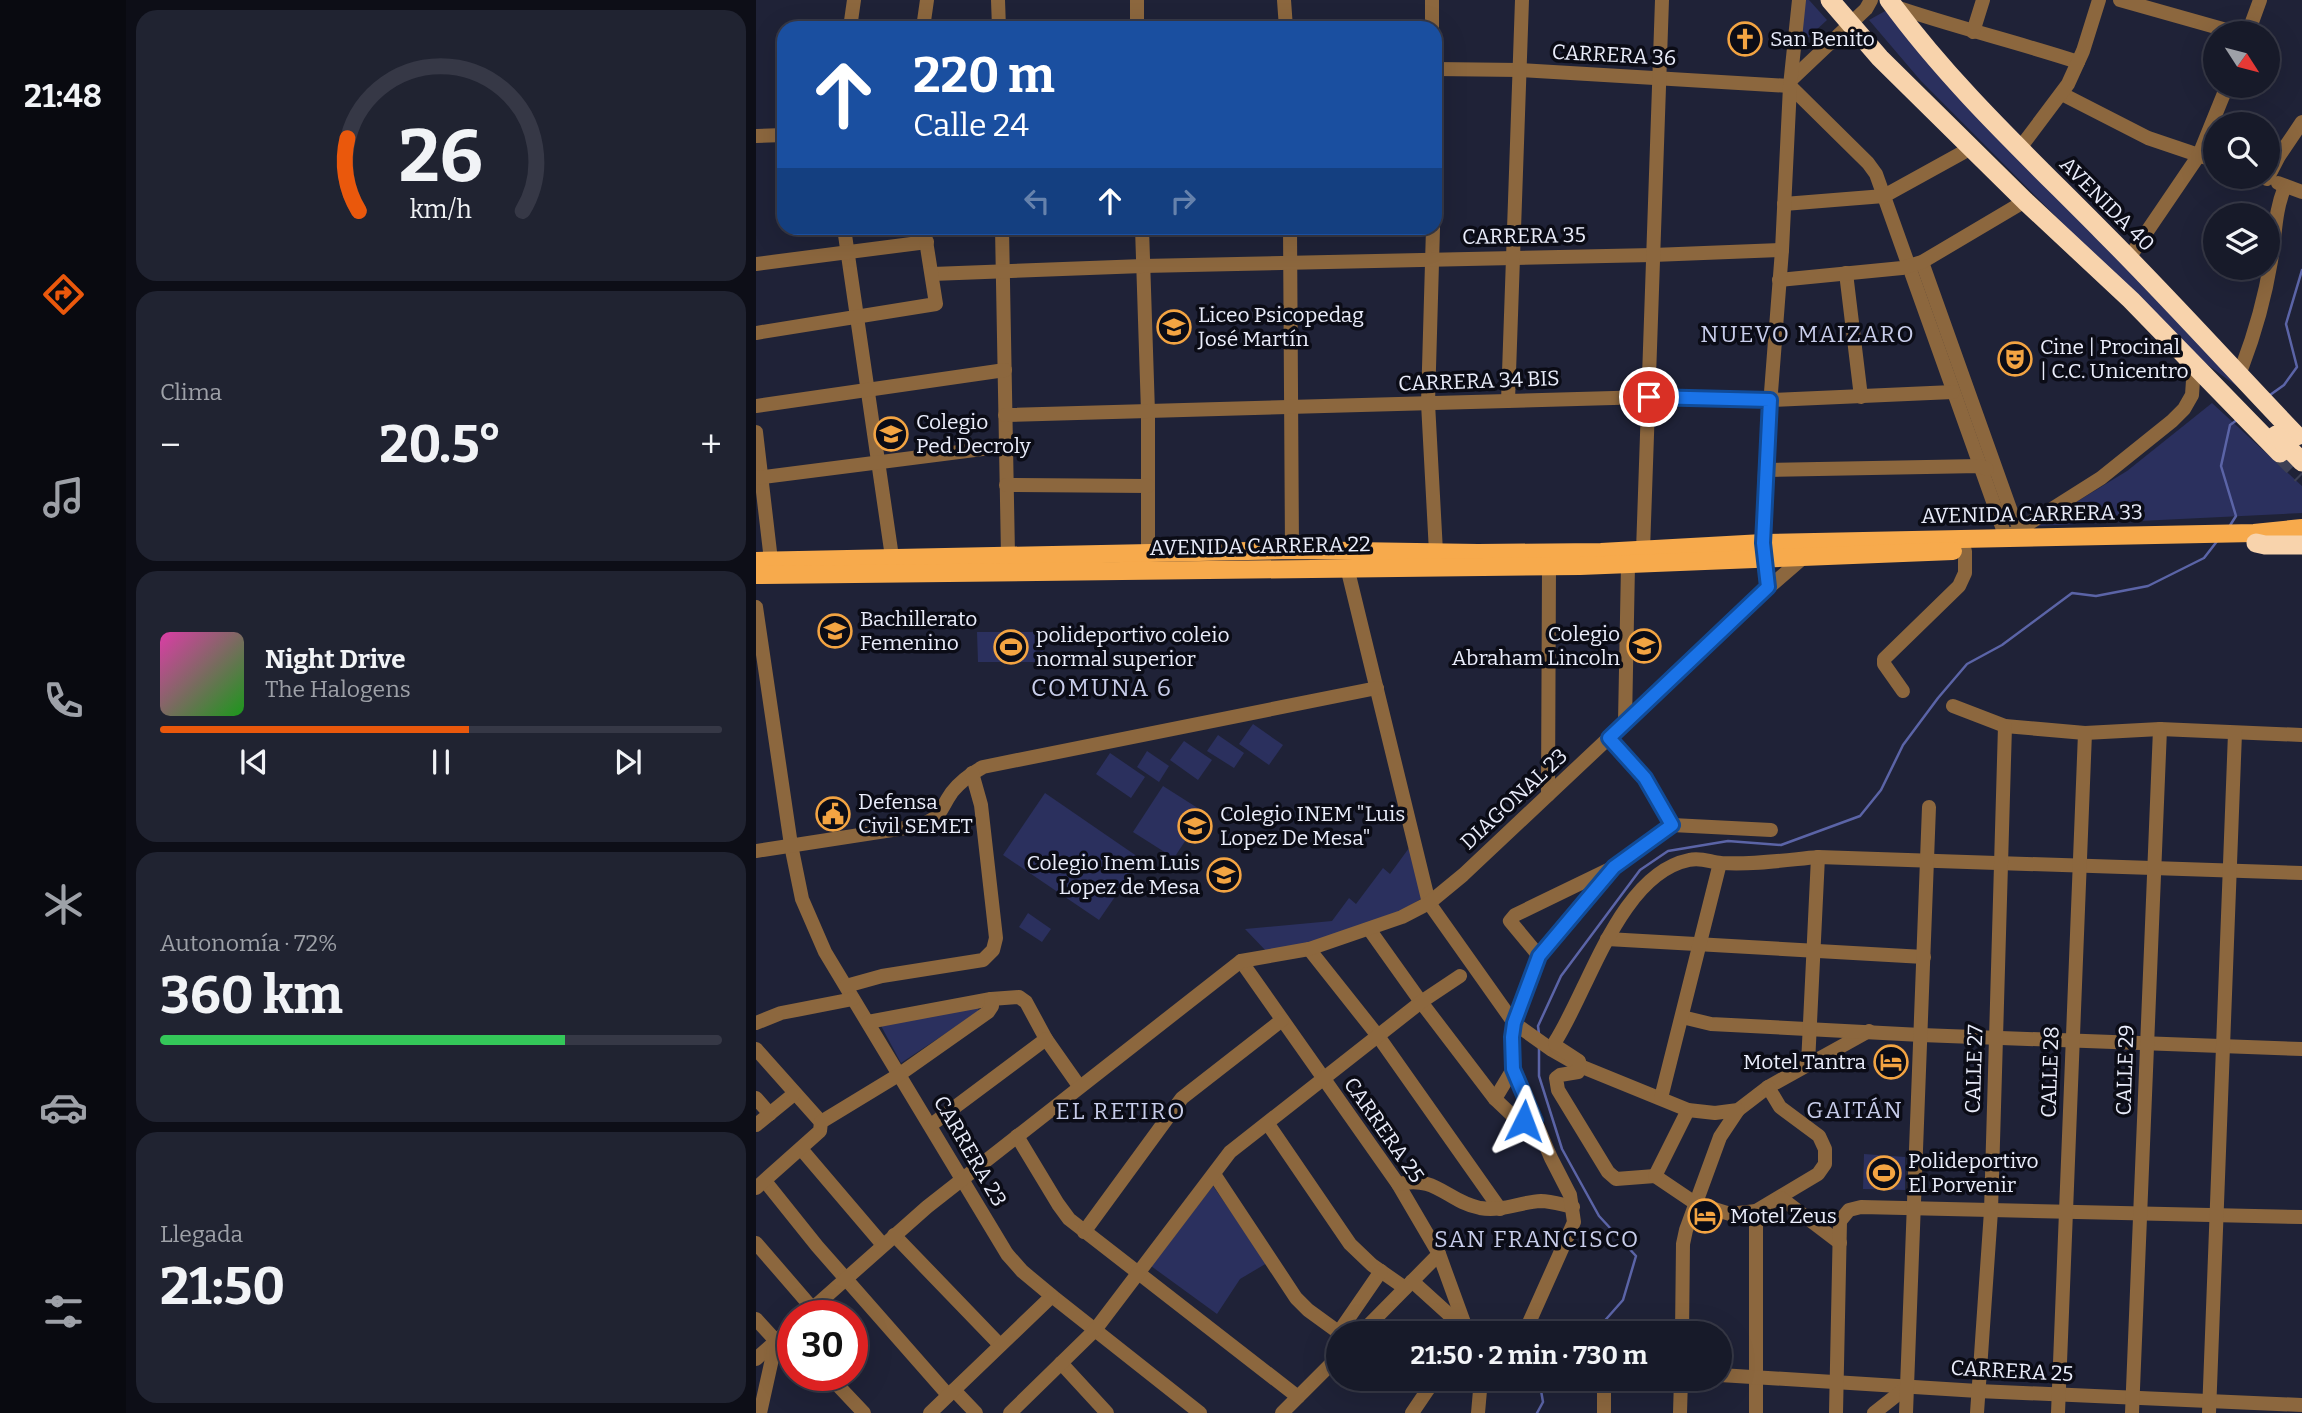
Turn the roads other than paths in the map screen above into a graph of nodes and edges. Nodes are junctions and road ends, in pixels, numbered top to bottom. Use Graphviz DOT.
graph roads {
  1 [pos="854,0"];
  2 [pos="927,0"];
  3 [pos="998,0"];
  4 [pos="1137,0"];
  5 [pos="1284,0"];
  6 [pos="1432,0"];
  7 [pos="1521,0"];
  8 [pos="1662,0"];
  9 [pos="1799,0"];
  10 [pos="1830,0"];
  11 [pos="1871,0"];
  12 [pos="1983,0"];
  13 [pos="2099,0"];
  14 [pos="2120,0"];
  15 [pos="2260,0"];
  16 [pos="1891,3"];
  17 [pos="851,21"];
  18 [pos="924,21"];
  19 [pos="999,21"];
  20 [pos="1137,21"];
  21 [pos="1286,21"];
  22 [pos="1432,21"];
  23 [pos="2252,21"];
  24 [pos="2203,23"];
  25 [pos="1850,24"];
  26 [pos="1973,32"];
  27 [pos="2078,62"];
  28 [pos="1442,69"];
  29 [pos="1520,70"];
  30 [pos="1659,78"];
  31 [pos="1791,83"];
  32 [pos="2062,94"];
  33 [pos="2222,98"];
  34 [pos="2302,122"];
  35 [pos="777,135"];
  36 [pos="756,136"];
  37 [pos="1971,148"];
  38 [pos="2020,148"];
  39 [pos="2199,155"];
  40 [pos="2280,155"];
  41 [pos="2203,156"];
  42 [pos="2280,184"];
  43 [pos="2285,186"];
  44 [pos="2302,192"];
  45 [pos="1884,196"];
  46 [pos="2025,201"];
  47 [pos="1784,204"];
  48 [pos="845,235"];
  49 [pos="925,235"];
  50 [pos="1002,235"];
  51 [pos="1142,235"];
  52 [pos="1290,235"];
  53 [pos="1433,235"];
  54 [pos="1782,250"];
  55 [pos="847,252"];
  56 [pos="1653,255"];
  57 [pos="1513,258"];
  58 [pos="2129,258"];
  59 [pos="1433,259"];
  60 [pos="1290,262"];
  61 [pos="756,264"];
  62 [pos="1915,264"];
  63 [pos="1143,266"];
  64 [pos="1003,272"];
  65 [pos="1846,273"];
  66 [pos="932,274"];
  67 [pos="1779,280"];
  68 [pos="856,318"];
  69 [pos="2199,330"];
  70 [pos="756,333"];
  71 [pos="2179,349"];
  72 [pos="2194,366"];
  73 [pos="2242,367"];
  74 [pos="1004,370"];
  75 [pos="866,391"];
  76 [pos="1953,392"];
  77 [pos="1649,397"];
  78 [pos="1860,397"];
  79 [pos="1770,400"];
  80 [pos="1508,401"];
  81 [pos="1428,403"];
  82 [pos="756,406"];
  83 [pos="1290,407"];
  84 [pos="2258,407"];
  85 [pos="1148,412"];
  86 [pos="1005,415"];
  87 [pos="756,432"];
  88 [pos="2300,432"];
  89 [pos="1006,446"];
  90 [pos="2280,453"];
  91 [pos="879,462"];
  92 [pos="2302,462"];
  93 [pos="1980,466"];
  94 [pos="1765,470"];
  95 [pos="1997,474"];
  96 [pos="759,478"];
  97 [pos="1006,485"];
  98 [pos="1148,486"];
  99 [pos="2302,528"];
  100 [pos="2019,534"];
  101 [pos="2222,538"];
  102 [pos="2256,543"];
  103 [pos="2302,543"];
  104 [pos="1292,550"];
  105 [pos="1763,550"];
  106 [pos="1643,551"];
  107 [pos="1965,551"];
  108 [pos="1148,552"];
  109 [pos="1436,552"];
  110 [pos="1008,555"];
  111 [pos="892,557"];
  112 [pos="1804,557"];
  113 [pos="1628,565"];
  114 [pos="764,567"];
  115 [pos="1347,567"];
  116 [pos="1549,567"];
  117 [pos="1768,587"];
  118 [pos="756,607"];
  119 [pos="1377,688"];
  120 [pos="1903,691"];
  121 [pos="1953,706"];
  122 [pos="1625,722"];
  123 [pos="2005,726"];
  124 [pos="2160,729"];
  125 [pos="2085,733"];
  126 [pos="2235,733"];
  127 [pos="2302,735"];
  128 [pos="1609,738"];
  129 [pos="972,774"];
  130 [pos="1548,795"];
  131 [pos="1929,807"];
  132 [pos="1672,825"];
  133 [pos="1771,830"];
  134 [pos="791,845"];
  135 [pos="756,851"];
  136 [pos="1818,857"];
  137 [pos="1927,860"];
  138 [pos="1720,863"];
  139 [pos="1999,863"];
  140 [pos="2079,865"];
  141 [pos="1614,867"];
  142 [pos="2155,868"];
  143 [pos="2230,871"];
  144 [pos="2302,873"];
  145 [pos="1429,903"];
  146 [pos="1369,929"];
  147 [pos="1607,939"];
  148 [pos="1700,944"];
  149 [pos="1309,948"];
  150 [pos="1814,950"];
  151 [pos="1539,956"];
  152 [pos="1924,957"];
  153 [pos="1241,961"];
  154 [pos="1460,976"];
  155 [pos="849,993"];
  156 [pos="991,999"];
  157 [pos="1421,1002"];
  158 [pos="1682,1017"];
  159 [pos="1282,1020"];
  160 [pos="868,1022"];
  161 [pos="756,1023"];
  162 [pos="1519,1028"];
  163 [pos="1811,1029"];
  164 [pos="1869,1031"];
  165 [pos="1920,1035"];
  166 [pos="1378,1036"];
  167 [pos="1997,1038"];
  168 [pos="1046,1039"];
  169 [pos="2072,1041"];
  170 [pos="2148,1043"];
  171 [pos="2223,1046"];
  172 [pos="756,1049"];
  173 [pos="2302,1049"];
  174 [pos="1808,1064"];
  175 [pos="1580,1066"];
  176 [pos="1513,1069"];
  177 [pos="900,1074"];
  178 [pos="1324,1080"];
  179 [pos="1079,1086"];
  180 [pos="1768,1087"];
  181 [pos="794,1094"];
  182 [pos="756,1098"];
  183 [pos="1661,1098"];
  184 [pos="1494,1099"];
  185 [pos="1688,1110"];
  186 [pos="1738,1110"];
  187 [pos="770,1114"];
  188 [pos="1535,1121"];
  189 [pos="821,1122"];
  190 [pos="1268,1124"];
  191 [pos="756,1125"];
  192 [pos="931,1125"];
  193 [pos="1017,1136"];
  194 [pos="802,1150"];
  195 [pos="1214,1174"];
  196 [pos="1654,1176"];
  197 [pos="963,1178"];
  198 [pos="1398,1184"];
  199 [pos="760,1185"];
  200 [pos="1781,1198"];
  201 [pos="1695,1203"];
  202 [pos="1573,1208"];
  203 [pos="1914,1208"];
  204 [pos="1500,1209"];
  205 [pos="1756,1211"];
  206 [pos="1991,1211"];
  207 [pos="2066,1212"];
  208 [pos="2141,1213"];
  209 [pos="2217,1215"];
  210 [pos="2302,1217"];
  211 [pos="1084,1232"];
  212 [pos="889,1240"];
  213 [pos="756,1243"];
  214 [pos="1840,1243"];
  215 [pos="1439,1254"];
  216 [pos="1381,1271"];
  217 [pos="1138,1273"];
  218 [pos="846,1279"];
  219 [pos="1408,1284"];
  220 [pos="1052,1296"];
  221 [pos="799,1300"];
  222 [pos="822,1300"];
  223 [pos="756,1319"];
  224 [pos="1348,1321"];
  225 [pos="1372,1321"];
  226 [pos="1453,1321"];
  227 [pos="1464,1321"];
  228 [pos="1530,1321"];
  229 [pos="1682,1321"];
  230 [pos="1326,1323"];
  231 [pos="1095,1330"];
  232 [pos="776,1341"];
  233 [pos="1000,1345"];
  234 [pos="756,1359"];
  235 [pos="1062,1363"];
  236 [pos="1326,1369"];
  237 [pos="1732,1376"];
  238 [pos="1756,1377"];
  239 [pos="1835,1383"];
  240 [pos="1907,1387"];
  241 [pos="841,1391"];
  242 [pos="1427,1391"];
  243 [pos="1480,1391"];
  244 [pos="1604,1391"];
  245 [pos="1681,1391"];
  246 [pos="1978,1391"];
  247 [pos="951,1392"];
  248 [pos="2059,1395"];
  249 [pos="1298,1397"];
  250 [pos="2302,1405"];
  251 [pos="2133,1406"];
  252 [pos="2209,1407"];
  253 [pos="759,1410"];
  254 [pos="856,1410"];
  255 [pos="1015,1411"];
  256 [pos="930,1413"];
  257 [pos="976,1413"];
  258 [pos="1107,1413"];
  259 [pos="1200,1413"];
  260 [pos="1282,1413"];
  261 [pos="1412,1413"];
  262 [pos="1478,1413"];
  263 [pos="1604,1413"];
  264 [pos="1680,1413"];
  265 [pos="1756,1413"];
  266 [pos="1836,1413"];
  267 [pos="1874,1413"];
  268 [pos="1906,1413"];
  269 [pos="1977,1413"];
  270 [pos="2058,1413"];
  1 -- 17 [label="street"];
  2 -- 18 [label="street"];
  3 -- 19 [label="street"];
  4 -- 20 [label="street"];
  5 -- 21 [label="street"];
  6 -- 22 [label="street"];
  7 -- 29 [label="street"];
  8 -- 30 [label="street"];
  9 -- 31 [label="street"];
  10 -- 25 [label="highway, AVENIDA 40"];
  11 -- 25 [label="street"];
  12 -- 26 [label="street"];
  13 -- 27 [label="street"];
  14 -- 24 [label="street"];
  15 -- 23 [label="street"];
  16 -- 26 [label="street"];
  16 -- 38 [label="highway, AVENIDA 40"];
  25 -- 31 [label="street"];
  25 -- 37 [label="highway, AVENIDA 40"];
  26 -- 27 [label="street"];
  27 -- 32 [label="street"];
  28 -- 29 [label="street, CARRERA 36"];
  29 -- 30 [label="street, CARRERA 36"];
  29 -- 57 [label="street"];
  30 -- 31 [label="street, CARRERA 36"];
  30 -- 56 [label="street"];
  31 -- 45 [label="street"];
  31 -- 47 [label="street"];
  32 -- 38 [label="street"];
  32 -- 39 [label="street"];
  33 -- 39 [label="street"];
  34 -- 40 [label="street"];
  35 -- 36 [label="street"];
  37 -- 45 [label="street"];
  37 -- 46 [label="highway, AVENIDA 40"];
  38 -- 58 [label="highway, AVENIDA 40"];
  39 -- 41 [label="street"];
  39 -- 58 [label="street"];
  42 -- 43 [label="street"];
  43 -- 44 [label="street"];
  43 -- 73 [label="street"];
  45 -- 47 [label="street"];
  45 -- 62 [label="street"];
  46 -- 62 [label="street"];
  46 -- 71 [label="highway, AVENIDA 40"];
  47 -- 54 [label="street"];
  48 -- 55 [label="street"];
  49 -- 55 [label="street"];
  49 -- 66 [label="street"];
  50 -- 64 [label="street"];
  51 -- 63 [label="street"];
  52 -- 60 [label="street"];
  53 -- 59 [label="street"];
  54 -- 56 [label="street, CARRERA 35"];
  54 -- 67 [label="street"];
  55 -- 61 [label="street"];
  55 -- 68 [label="street"];
  56 -- 57 [label="street, CARRERA 35"];
  56 -- 77 [label="street"];
  57 -- 59 [label="street, CARRERA 35"];
  57 -- 80 [label="street"];
  58 -- 69 [label="highway, AVENIDA 40"];
  59 -- 60 [label="street, CARRERA 35"];
  59 -- 81 [label="street"];
  60 -- 63 [label="street, CARRERA 35"];
  60 -- 83 [label="street"];
  62 -- 65 [label="street"];
  62 -- 76 [label="street"];
  62 -- 95 [label="street"];
  63 -- 64 [label="street, CARRERA 35"];
  63 -- 85 [label="street"];
  64 -- 66 [label="street, CARRERA 35"];
  64 -- 74 [label="street"];
  65 -- 67 [label="street"];
  65 -- 78 [label="street"];
  66 -- 68 [label="street"];
  67 -- 79 [label="street"];
  68 -- 70 [label="street"];
  68 -- 75 [label="street"];
  69 -- 73 [label="highway"];
  69 -- 84 [label="highway, AVENIDA 40"];
  71 -- 72 [label="highway, AVENIDA 40"];
  71 -- 84 [label="highway, AVENIDA 40"];
  72 -- 84 [label="highway, AVENIDA 40"];
  72 -- 100 [label="street"];
  73 -- 84 [label="highway"];
  74 -- 75 [label="street"];
  74 -- 86 [label="street"];
  75 -- 82 [label="street"];
  75 -- 91 [label="street"];
  76 -- 78 [label="street, CARRERA 34 BIS"];
  76 -- 93 [label="street"];
  77 -- 79 [label="street, CARRERA 34 BIS"];
  77 -- 80 [label="street, CARRERA 34 BIS"];
  77 -- 106 [label="street"];
  78 -- 79 [label="street, CARRERA 34 BIS"];
  79 -- 94 [label="street"];
  80 -- 81 [label="street, CARRERA 34 BIS"];
  81 -- 83 [label="street, CARRERA 34 BIS"];
  81 -- 109 [label="street"];
  83 -- 85 [label="street, CARRERA 34 BIS"];
  83 -- 104 [label="street"];
  84 -- 88 [label="highway"];
  84 -- 90 [label="highway, AVENIDA 40"];
  84 -- 92 [label="highway, AVENIDA 40"];
  85 -- 86 [label="street, CARRERA 34 BIS"];
  85 -- 98 [label="street"];
  86 -- 89 [label="street"];
  87 -- 96 [label="street"];
  89 -- 91 [label="street"];
  89 -- 97 [label="street"];
  91 -- 96 [label="street"];
  91 -- 111 [label="street"];
  93 -- 94 [label="street"];
  93 -- 95 [label="street"];
  93 -- 100 [label="street"];
  94 -- 105 [label="street"];
  95 -- 100 [label="street"];
  96 -- 114 [label="street"];
  97 -- 98 [label="street"];
  97 -- 110 [label="street"];
  98 -- 108 [label="street"];
  99 -- 101 [label="main road, AVENIDA CARRERA 33"];
  100 -- 101 [label="main road, AVENIDA CARRERA 33"];
  100 -- 105 [label="main road, AVENIDA CARRERA 33"];
  101 -- 102 [label="main road, AVENIDA CARRERA 33"];
  101 -- 107 [label="main road, AVENIDA CARRERA 33"];
  102 -- 103 [label="highway"];
  104 -- 108 [label="main road, AVENIDA CARRERA 22"];
  104 -- 109 [label="main road, AVENIDA CARRERA 22"];
  105 -- 106 [label="main road, AVENIDA CARRERA 22"];
  105 -- 112 [label="main road, AVENIDA CARRERA 33"];
  105 -- 113 [label="main road, AVENIDA CARRERA 22"];
  105 -- 117 [label="street"];
  106 -- 109 [label="main road, AVENIDA CARRERA 22"];
  106 -- 113 [label="street"];
  107 -- 112 [label="main road, AVENIDA CARRERA 33"];
  107 -- 120 [label="street"];
  108 -- 110 [label="main road, AVENIDA CARRERA 22"];
  110 -- 111 [label="main road, AVENIDA CARRERA 22"];
  111 -- 114 [label="main road, AVENIDA CARRERA 22"];
  112 -- 117 [label="street, DIAGONAL 23"];
  113 -- 116 [label="main road, AVENIDA CARRERA 22"];
  113 -- 122 [label="street"];
  114 -- 115 [label="main road, AVENIDA CARRERA 22"];
  115 -- 116 [label="main road, AVENIDA CARRERA 22"];
  115 -- 119 [label="street"];
  116 -- 130 [label="street"];
  117 -- 122 [label="street, DIAGONAL 23"];
  118 -- 134 [label="street, CARRERA 23"];
  119 -- 129 [label="street"];
  119 -- 145 [label="street"];
  121 -- 123 [label="street"];
  122 -- 128 [label="street, DIAGONAL 23"];
  123 -- 125 [label="street"];
  123 -- 139 [label="street, CALLE 27"];
  124 -- 125 [label="street"];
  124 -- 126 [label="street"];
  124 -- 142 [label="street, CALLE 29"];
  125 -- 140 [label="street, CALLE 28"];
  126 -- 127 [label="street"];
  126 -- 143 [label="street"];
  128 -- 130 [label="street, DIAGONAL 23"];
  128 -- 132 [label="street"];
  129 -- 134 [label="street"];
  129 -- 155 [label="street"];
  130 -- 145 [label="street, DIAGONAL 23"];
  131 -- 137 [label="street"];
  132 -- 133 [label="street"];
  132 -- 141 [label="street"];
  134 -- 135 [label="street"];
  134 -- 155 [label="street, CARRERA 23"];
  136 -- 137 [label="street"];
  136 -- 138 [label="street"];
  136 -- 150 [label="street"];
  137 -- 139 [label="street"];
  137 -- 152 [label="street"];
  138 -- 147 [label="street"];
  138 -- 148 [label="street"];
  139 -- 140 [label="street"];
  139 -- 167 [label="street, CALLE 27"];
  140 -- 142 [label="street"];
  140 -- 169 [label="street, CALLE 28"];
  141 -- 151 [label="street"];
  141 -- 151 [label="street"];
  142 -- 143 [label="street"];
  142 -- 170 [label="street, CALLE 29"];
  143 -- 144 [label="street"];
  143 -- 171 [label="street"];
  145 -- 146 [label="street, DIAGONAL 23"];
  145 -- 162 [label="street"];
  146 -- 149 [label="street, DIAGONAL 23"];
  146 -- 157 [label="street"];
  147 -- 148 [label="street"];
  147 -- 175 [label="street"];
  148 -- 150 [label="street"];
  148 -- 158 [label="street"];
  149 -- 153 [label="street, DIAGONAL 23"];
  149 -- 166 [label="street"];
  150 -- 152 [label="street"];
  150 -- 163 [label="street"];
  151 -- 162 [label="street"];
  152 -- 165 [label="street"];
  153 -- 159 [label="street, CARRERA 25"];
  153 -- 179 [label="street"];
  154 -- 157 [label="street"];
  155 -- 160 [label="street, CARRERA 23"];
  155 -- 161 [label="street"];
  156 -- 160 [label="street"];
  156 -- 168 [label="street"];
  156 -- 177 [label="street"];
  157 -- 166 [label="street"];
  157 -- 184 [label="street"];
  158 -- 163 [label="street"];
  158 -- 183 [label="street"];
  159 -- 178 [label="street, CARRERA 25"];
  159 -- 211 [label="street"];
  160 -- 177 [label="street, CARRERA 23"];
  162 -- 175 [label="street"];
  162 -- 176 [label="street"];
  163 -- 164 [label="street"];
  163 -- 174 [label="street"];
  164 -- 165 [label="street"];
  164 -- 174 [label="street"];
  165 -- 167 [label="street"];
  165 -- 203 [label="street"];
  166 -- 178 [label="street"];
  166 -- 204 [label="street"];
  167 -- 169 [label="street"];
  167 -- 206 [label="street, CALLE 27"];
  168 -- 179 [label="street"];
  168 -- 192 [label="street"];
  169 -- 170 [label="street"];
  169 -- 207 [label="street, CALLE 28"];
  170 -- 171 [label="street"];
  170 -- 208 [label="street, CALLE 29"];
  171 -- 173 [label="street"];
  171 -- 209 [label="street"];
  172 -- 181 [label="street"];
  174 -- 180 [label="street"];
  175 -- 183 [label="street"];
  175 -- 196 [label="street"];
  176 -- 184 [label="street"];
  176 -- 188 [label="street"];
  177 -- 189 [label="street"];
  177 -- 192 [label="street, CARRERA 23"];
  178 -- 190 [label="street"];
  178 -- 198 [label="street, CARRERA 25"];
  179 -- 193 [label="street"];
  180 -- 186 [label="street"];
  180 -- 200 [label="street"];
  181 -- 187 [label="street"];
  181 -- 189 [label="street"];
  182 -- 187 [label="street"];
  183 -- 185 [label="street"];
  184 -- 188 [label="street"];
  185 -- 186 [label="street"];
  185 -- 196 [label="street"];
  186 -- 201 [label="street"];
  187 -- 191 [label="street"];
  188 -- 202 [label="street"];
  189 -- 194 [label="street"];
  190 -- 195 [label="street"];
  190 -- 216 [label="street"];
  192 -- 197 [label="street, CARRERA 23"];
  193 -- 197 [label="street"];
  193 -- 211 [label="street"];
  194 -- 199 [label="street"];
  194 -- 212 [label="street"];
  195 -- 217 [label="street"];
  195 -- 230 [label="street"];
  196 -- 201 [label="street"];
  197 -- 212 [label="street"];
  197 -- 220 [label="street, CARRERA 23"];
  198 -- 204 [label="street"];
  198 -- 215 [label="street, CARRERA 25"];
  199 -- 218 [label="street"];
  200 -- 205 [label="street"];
  200 -- 214 [label="street"];
  201 -- 205 [label="street"];
  201 -- 229 [label="street"];
  202 -- 204 [label="street"];
  202 -- 228 [label="street"];
  203 -- 206 [label="street"];
  203 -- 214 [label="street"];
  203 -- 240 [label="street"];
  205 -- 238 [label="street"];
  206 -- 207 [label="street"];
  206 -- 246 [label="street, CALLE 27"];
  207 -- 208 [label="street"];
  207 -- 248 [label="street, CALLE 28"];
  208 -- 209 [label="street"];
  208 -- 251 [label="street, CALLE 29"];
  209 -- 210 [label="street"];
  209 -- 252 [label="street"];
  211 -- 217 [label="street"];
  212 -- 218 [label="street"];
  212 -- 233 [label="street"];
  213 -- 221 [label="street"];
  214 -- 239 [label="street"];
  215 -- 219 [label="street"];
  215 -- 227 [label="street, CARRERA 25"];
  216 -- 219 [label="street"];
  216 -- 224 [label="street"];
  217 -- 231 [label="street"];
  217 -- 249 [label="street"];
  218 -- 222 [label="street"];
  218 -- 247 [label="street"];
  219 -- 225 [label="street"];
  219 -- 226 [label="street"];
  220 -- 231 [label="street, CARRERA 23"];
  220 -- 233 [label="street"];
  223 -- 232 [label="street"];
  231 -- 235 [label="street"];
  231 -- 259 [label="street, CARRERA 23"];
  232 -- 234 [label="street"];
  232 -- 253 [label="street"];
  233 -- 247 [label="street"];
  235 -- 255 [label="street"];
  235 -- 258 [label="street"];
  236 -- 249 [label="street"];
  237 -- 238 [label="street, CARRERA 25"];
  238 -- 239 [label="street, CARRERA 25"];
  238 -- 265 [label="street"];
  239 -- 240 [label="street, CARRERA 25"];
  239 -- 266 [label="street"];
  240 -- 246 [label="street, CARRERA 25"];
  240 -- 267 [label="street"];
  240 -- 268 [label="street"];
  241 -- 254 [label="street"];
  242 -- 261 [label="street"];
  243 -- 262 [label="street"];
  244 -- 263 [label="street"];
  245 -- 264 [label="street"];
  246 -- 248 [label="street, CARRERA 25"];
  246 -- 269 [label="street, CALLE 27"];
  247 -- 256 [label="street"];
  247 -- 257 [label="street"];
  248 -- 251 [label="street, CARRERA 25"];
  248 -- 270 [label="street, CALLE 28"];
  249 -- 260 [label="street"];
  250 -- 252 [label="street, CARRERA 25"];
  251 -- 252 [label="street, CARRERA 25"];
}
